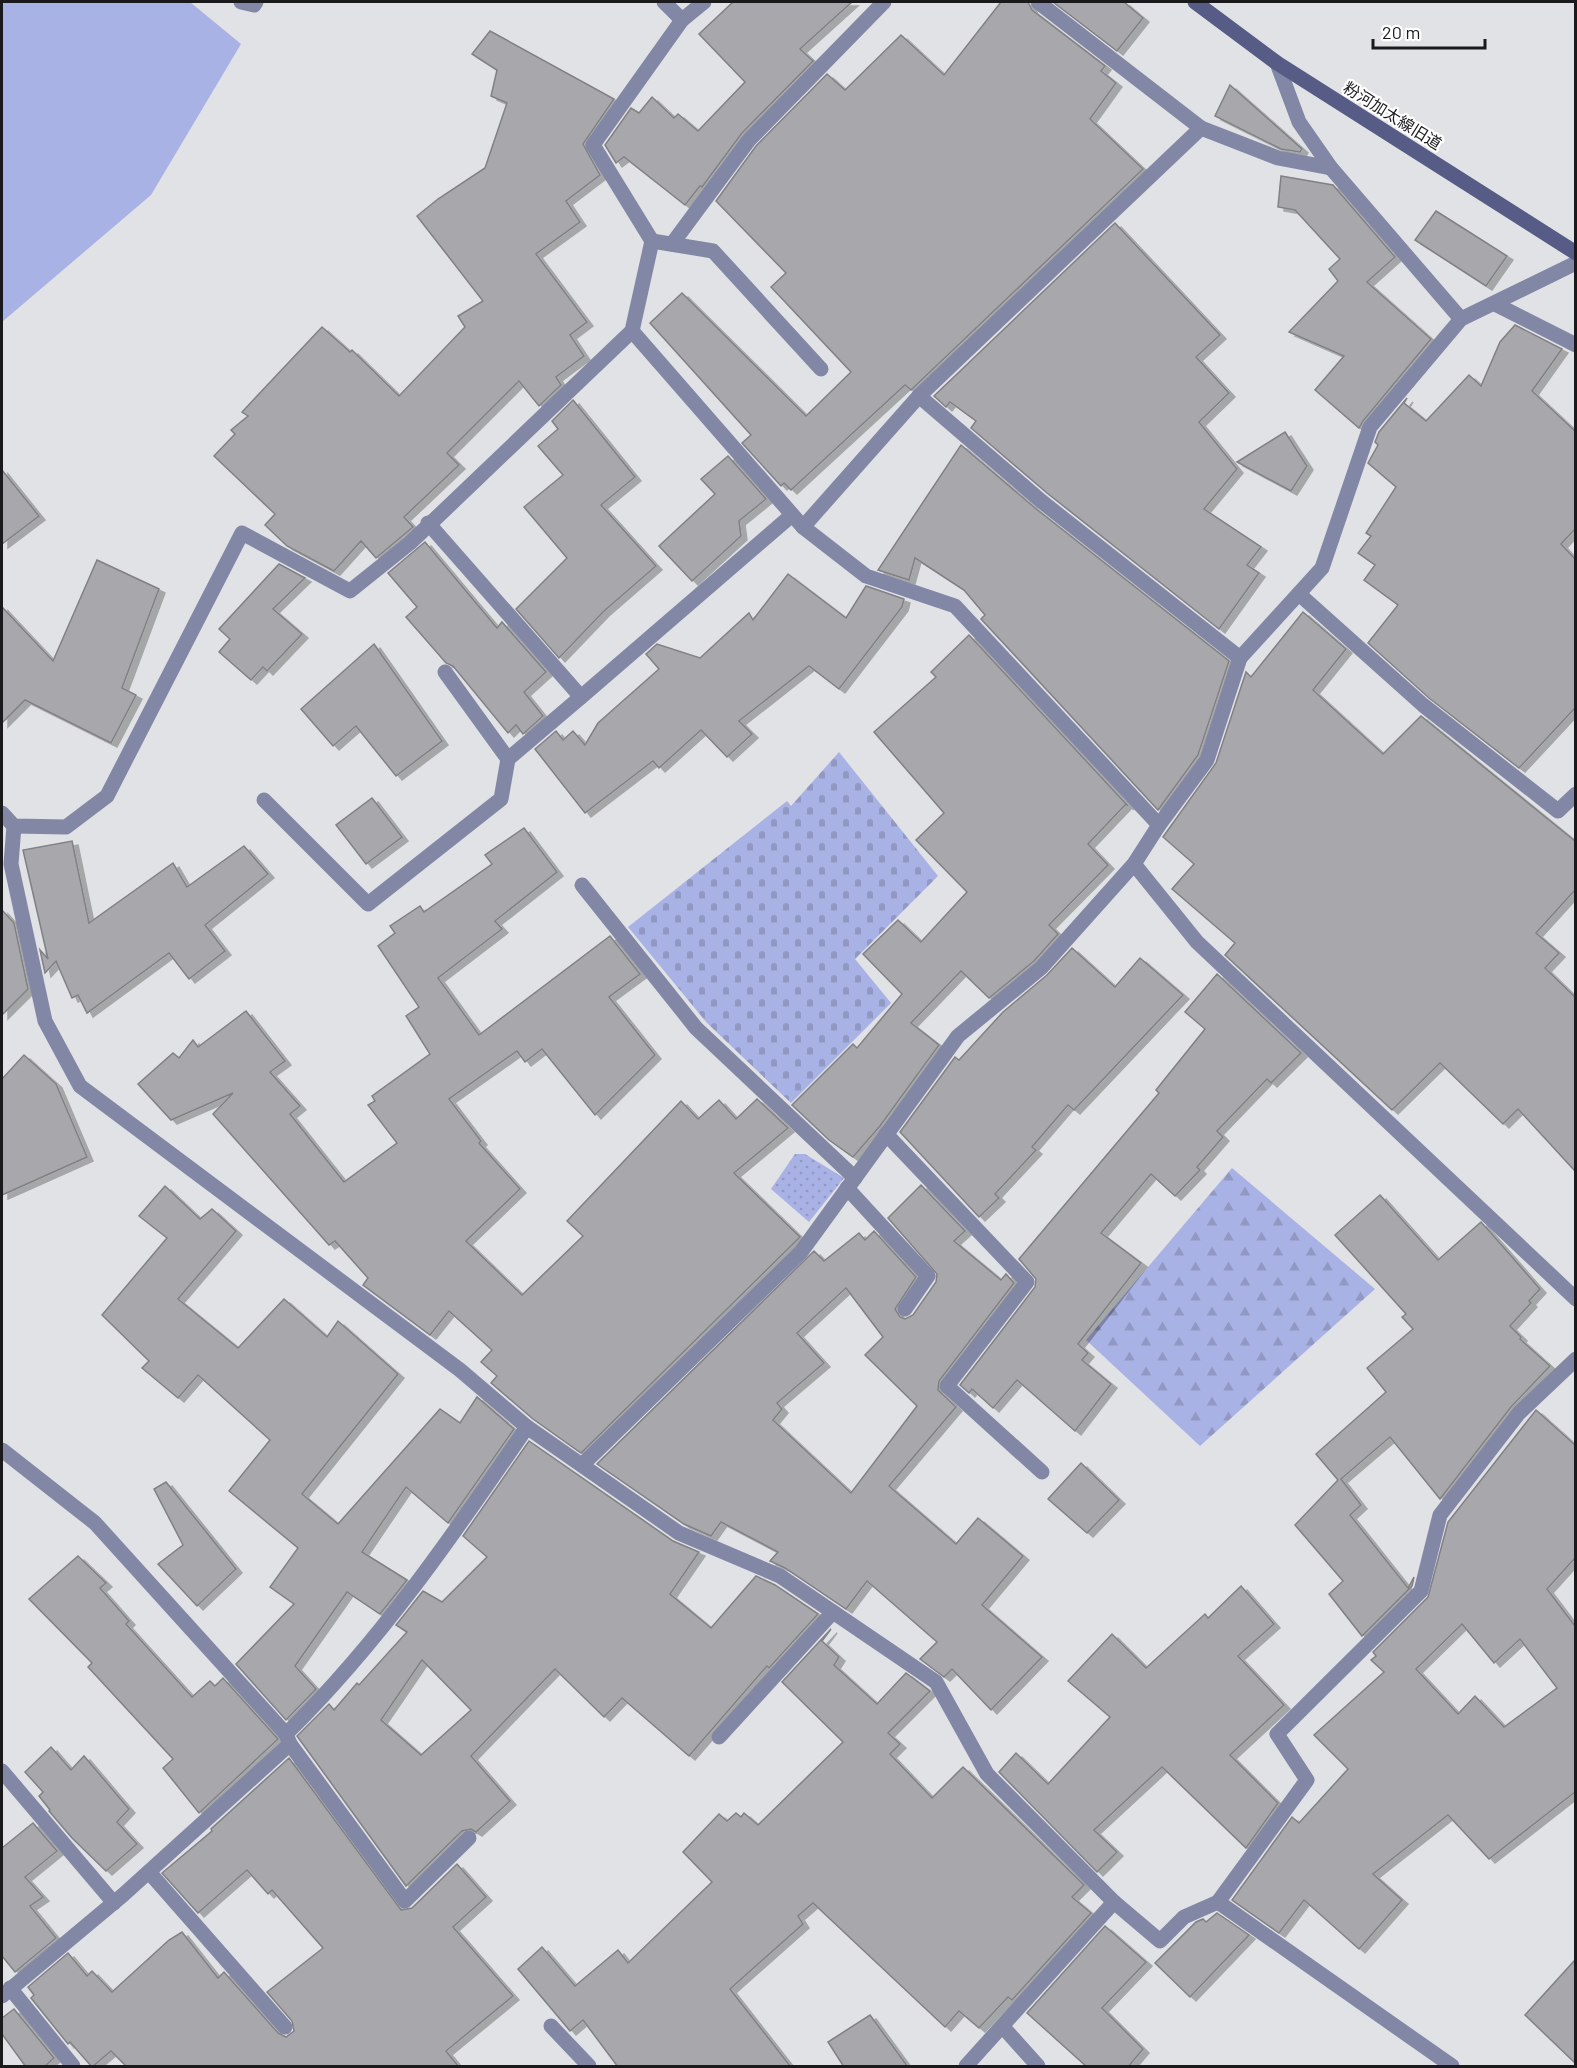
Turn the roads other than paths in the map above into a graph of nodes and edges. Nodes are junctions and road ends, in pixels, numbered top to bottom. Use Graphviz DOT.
graph roads {
  1 [pos="241,2"];
  2 [pos="256,2"];
  3 [pos="664,2"];
  4 [pos="704,2"];
  5 [pos="884,2"];
  6 [pos="1038,2"];
  7 [pos="1195,2"];
  8 [pos="682,20"];
  9 [pos="1277,63"];
  10 [pos="1201,128"];
  11 [pos="1331,168"];
  12 [pos="652,241"];
  13 [pos="672,244"];
  14 [pos="1575,253"];
  15 [pos="1575,263"];
  16 [pos="1495,303"];
  17 [pos="1461,319"];
  18 [pos="632,331"];
  19 [pos="1575,345"];
  20 [pos="821,369"];
  21 [pos="919,396"];
  22 [pos="792,515"];
  23 [pos="428,523"];
  24 [pos="803,527"];
  25 [pos="1299,594"];
  26 [pos="1240,658"];
  27 [pos="445,672"];
  28 [pos="581,697"];
  29 [pos="508,759"];
  30 [pos="1575,794"];
  31 [pos="264,800"];
  32 [pos="2,813"];
  33 [pos="1159,825"];
  34 [pos="14,826"];
  35 [pos="1134,864"];
  36 [pos="582,885"];
  37 [pos="886,1134"];
  38 [pos="851,1183"];
  39 [pos="1575,1299"];
  40 [pos="905,1309"];
  41 [pos="1575,1359"];
  42 [pos="527,1426"];
  43 [pos="2,1450"];
  44 [pos="583,1464"];
  45 [pos="1042,1472"];
  46 [pos="833,1612"];
  47 [pos="719,1737"];
  48 [pos="288,1739"];
  49 [pos="2,1771"];
  50 [pos="469,1838"];
  51 [pos="149,1872"];
  52 [pos="1114,1902"];
  53 [pos="1218,1902"];
  54 [pos="114,1903"];
  55 [pos="6,1992"];
  56 [pos="285,2026"];
  57 [pos="551,2026"];
  58 [pos="1003,2026"];
  59 [pos="73,2067"];
  60 [pos="589,2067"];
  61 [pos="966,2067"];
  62 [pos="1038,2067"];
  63 [pos="1452,2067"];
  1 -- 2 [label="street"];
  3 -- 8 [label="street"];
  4 -- 8 [label="street"];
  5 -- 13 [label="street"];
  6 -- 10 [label="street"];
  7 -- 9 [label="street, 粉河加太線旧道"];
  8 -- 12 [label="street"];
  9 -- 11 [label="street"];
  9 -- 14 [label="street, 粉河加太線旧道"];
  10 -- 11 [label="street"];
  10 -- 21 [label="street"];
  11 -- 17 [label="street"];
  12 -- 13 [label="street"];
  12 -- 18 [label="street"];
  13 -- 20 [label="street"];
  15 -- 16 [label="street"];
  16 -- 17 [label="street"];
  16 -- 19 [label="street"];
  17 -- 25 [label="street"];
  18 -- 22 [label="street"];
  18 -- 23 [label="street"];
  21 -- 24 [label="street"];
  21 -- 26 [label="street"];
  22 -- 24 [label="street"];
  22 -- 28 [label="street"];
  23 -- 28 [label="street"];
  23 -- 34 [label="street"];
  24 -- 33 [label="street"];
  25 -- 26 [label="street"];
  25 -- 30 [label="street"];
  26 -- 33 [label="street"];
  27 -- 29 [label="street"];
  28 -- 29 [label="street"];
  29 -- 31 [label="street"];
  32 -- 34 [label="street"];
  33 -- 35 [label="street"];
  34 -- 42 [label="street"];
  35 -- 37 [label="street"];
  35 -- 39 [label="street"];
  36 -- 38 [label="street"];
  37 -- 38 [label="street"];
  37 -- 45 [label="street"];
  38 -- 40 [label="street"];
  38 -- 44 [label="street"];
  41 -- 53 [label="street"];
  42 -- 44 [label="street"];
  42 -- 48 [label="street"];
  43 -- 48 [label="street"];
  44 -- 46 [label="street"];
  46 -- 47 [label="street"];
  46 -- 52 [label="street"];
  48 -- 50 [label="street"];
  48 -- 51 [label="street"];
  49 -- 54 [label="street"];
  51 -- 54 [label="street"];
  51 -- 56 [label="street"];
  52 -- 53 [label="street"];
  52 -- 58 [label="street"];
  53 -- 63 [label="street"];
  54 -- 55 [label="street"];
  55 -- 59 [label="street"];
  57 -- 60 [label="street"];
  58 -- 61 [label="street"];
  58 -- 62 [label="street"];
}
